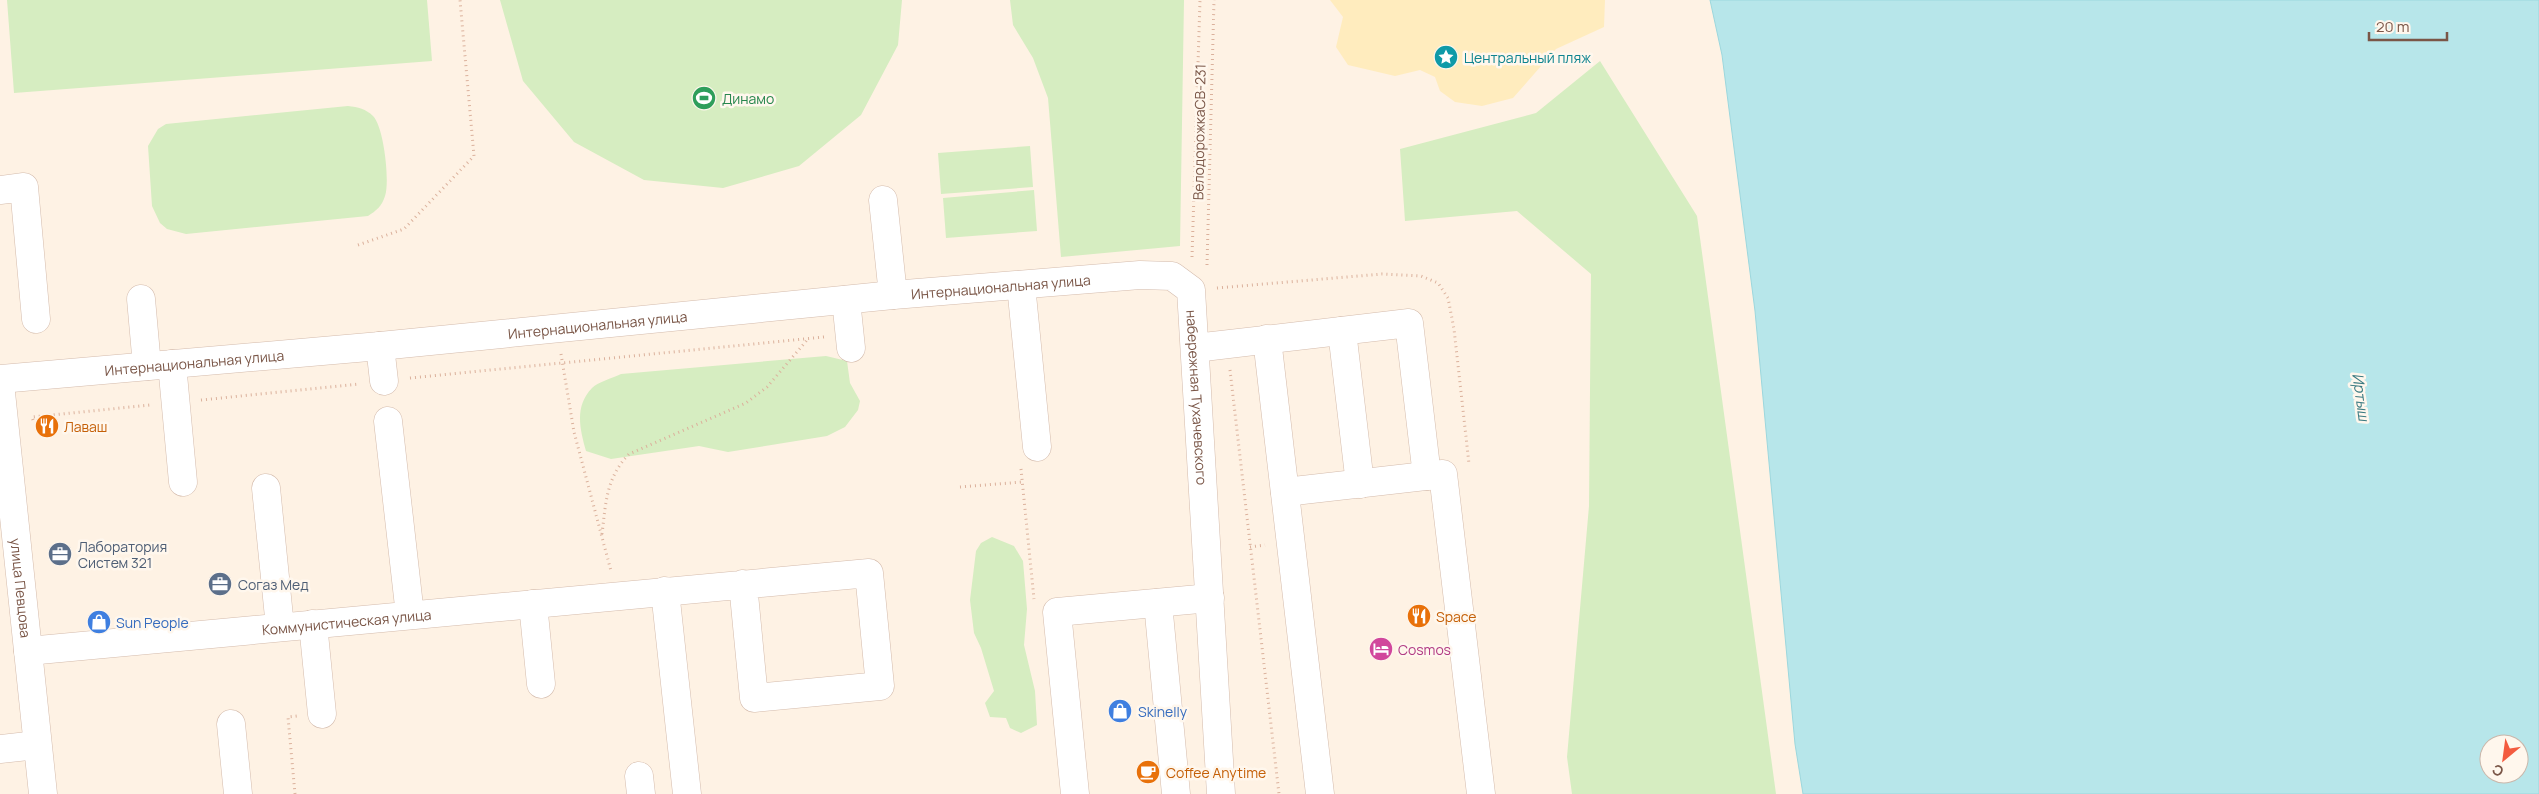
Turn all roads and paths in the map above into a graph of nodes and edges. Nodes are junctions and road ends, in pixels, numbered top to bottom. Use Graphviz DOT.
graph roads {
  1 [pos="460,0"];
  2 [pos="1200,0"];
  3 [pos="1214,0"];
  4 [pos="0,190"];
  5 [pos="883,200"];
  6 [pos="358,245"];
  7 [pos="1207,265"];
  8 [pos="1021,285"];
  9 [pos="1191,290"];
  10 [pos="893,295"];
  11 [pos="140,298"];
  12 [pos="846,300"];
  13 [pos="36,319"];
  14 [pos="558,328"];
  15 [pos="1342,331"];
  16 [pos="808,338"];
  17 [pos="1267,339"];
  18 [pos="850,341"];
  19 [pos="1227,344"];
  20 [pos="380,346"];
  21 [pos="1195,348"];
  22 [pos="562,363"];
  23 [pos="159,365"];
  24 [pos="0,381"];
  25 [pos="384,381"];
  26 [pos="176,402"];
  27 [pos="388,421"];
  28 [pos="33,426"];
  29 [pos="1037,447"];
  30 [pos="1427,476"];
  31 [pos="184,482"];
  32 [pos="1022,482"];
  33 [pos="1360,484"];
  34 [pos="960,487"];
  35 [pos="266,488"];
  36 [pos="1285,492"];
  37 [pos="602,534"];
  38 [pos="743,584"];
  39 [pos="665,591"];
  40 [pos="618,596"];
  41 [pos="1210,598"];
  42 [pos="1158,603"];
  43 [pos="533,604"];
  44 [pos="410,615"];
  45 [pos="313,624"];
  46 [pos="280,627"];
  47 [pos="28,651"];
  48 [pos="541,684"];
  49 [pos="322,714"];
  50 [pos="231,724"];
  51 [pos="37,745"];
  52 [pos="0,749"];
  53 [pos="43,794"];
  54 [pos="238,794"];
  55 [pos="295,794"];
  56 [pos="687,794"];
  57 [pos="1075,794"];
  58 [pos="1176,794"];
  59 [pos="1221,794"];
  60 [pos="1279,794"];
  61 [pos="1320,794"];
  62 [pos="1480,794"];
  1 -- 6 [label="path"];
  2 -- 9 [label="path, набережная Тухачевского"];
  3 -- 7 [label="path, ВелодорожкаСВ-231"];
  4 -- 13 [label="street"];
  5 -- 10 [label="street"];
  8 -- 9 [label="street, Интернациональная улица"];
  8 -- 10 [label="street, Интернациональная улица"];
  8 -- 29 [label="street"];
  9 -- 21 [label="street, набережная Тухачевского"];
  10 -- 12 [label="street, Интернациональная улица"];
  11 -- 23 [label="street"];
  12 -- 14 [label="street, Интернациональная улица"];
  12 -- 18 [label="street"];
  14 -- 20 [label="street, Интернациональная улица"];
  14 -- 22 [label="path"];
  15 -- 17 [label="street"];
  15 -- 30 [label="street"];
  15 -- 33 [label="street"];
  16 -- 18 [label="path"];
  16 -- 22 [label="path"];
  16 -- 37 [label="path"];
  17 -- 19 [label="street"];
  17 -- 36 [label="street"];
  19 -- 21 [label="street"];
  19 -- 60 [label="path"];
  20 -- 23 [label="street, Интернациональная улица"];
  20 -- 25 [label="street"];
  21 -- 41 [label="street, набережная Тухачевского"];
  22 -- 25 [label="path"];
  22 -- 37 [label="path"];
  23 -- 24 [label="street, Интернациональная улица"];
  23 -- 26 [label="street"];
  24 -- 47 [label="street, улица Певцова"];
  25 -- 26 [label="path"];
  26 -- 28 [label="path"];
  26 -- 31 [label="street"];
  27 -- 44 [label="street"];
  30 -- 33 [label="street"];
  30 -- 62 [label="street"];
  32 -- 34 [label="path"];
  33 -- 36 [label="street"];
  35 -- 46 [label="street"];
  36 -- 61 [label="street"];
  37 -- 40 [label="path"];
  38 -- 38 [label="street, Коммунистическая улица"];
  38 -- 39 [label="street, Коммунистическая улица"];
  39 -- 40 [label="street, Коммунистическая улица"];
  39 -- 56 [label="street"];
  40 -- 43 [label="street, Коммунистическая улица"];
  41 -- 42 [label="street"];
  41 -- 59 [label="street, набережная Тухачевского"];
  42 -- 57 [label="street"];
  42 -- 58 [label="street"];
  43 -- 44 [label="street, Коммунистическая улица"];
  43 -- 48 [label="street"];
  44 -- 45 [label="street, Коммунистическая улица"];
  45 -- 46 [label="street, Коммунистическая улица"];
  45 -- 49 [label="street"];
  46 -- 47 [label="street, Коммунистическая улица"];
  47 -- 51 [label="street, улица Певцова"];
  49 -- 55 [label="path"];
  50 -- 54 [label="street"];
  51 -- 52 [label="street"];
  51 -- 53 [label="street, улица Певцова"];
}
